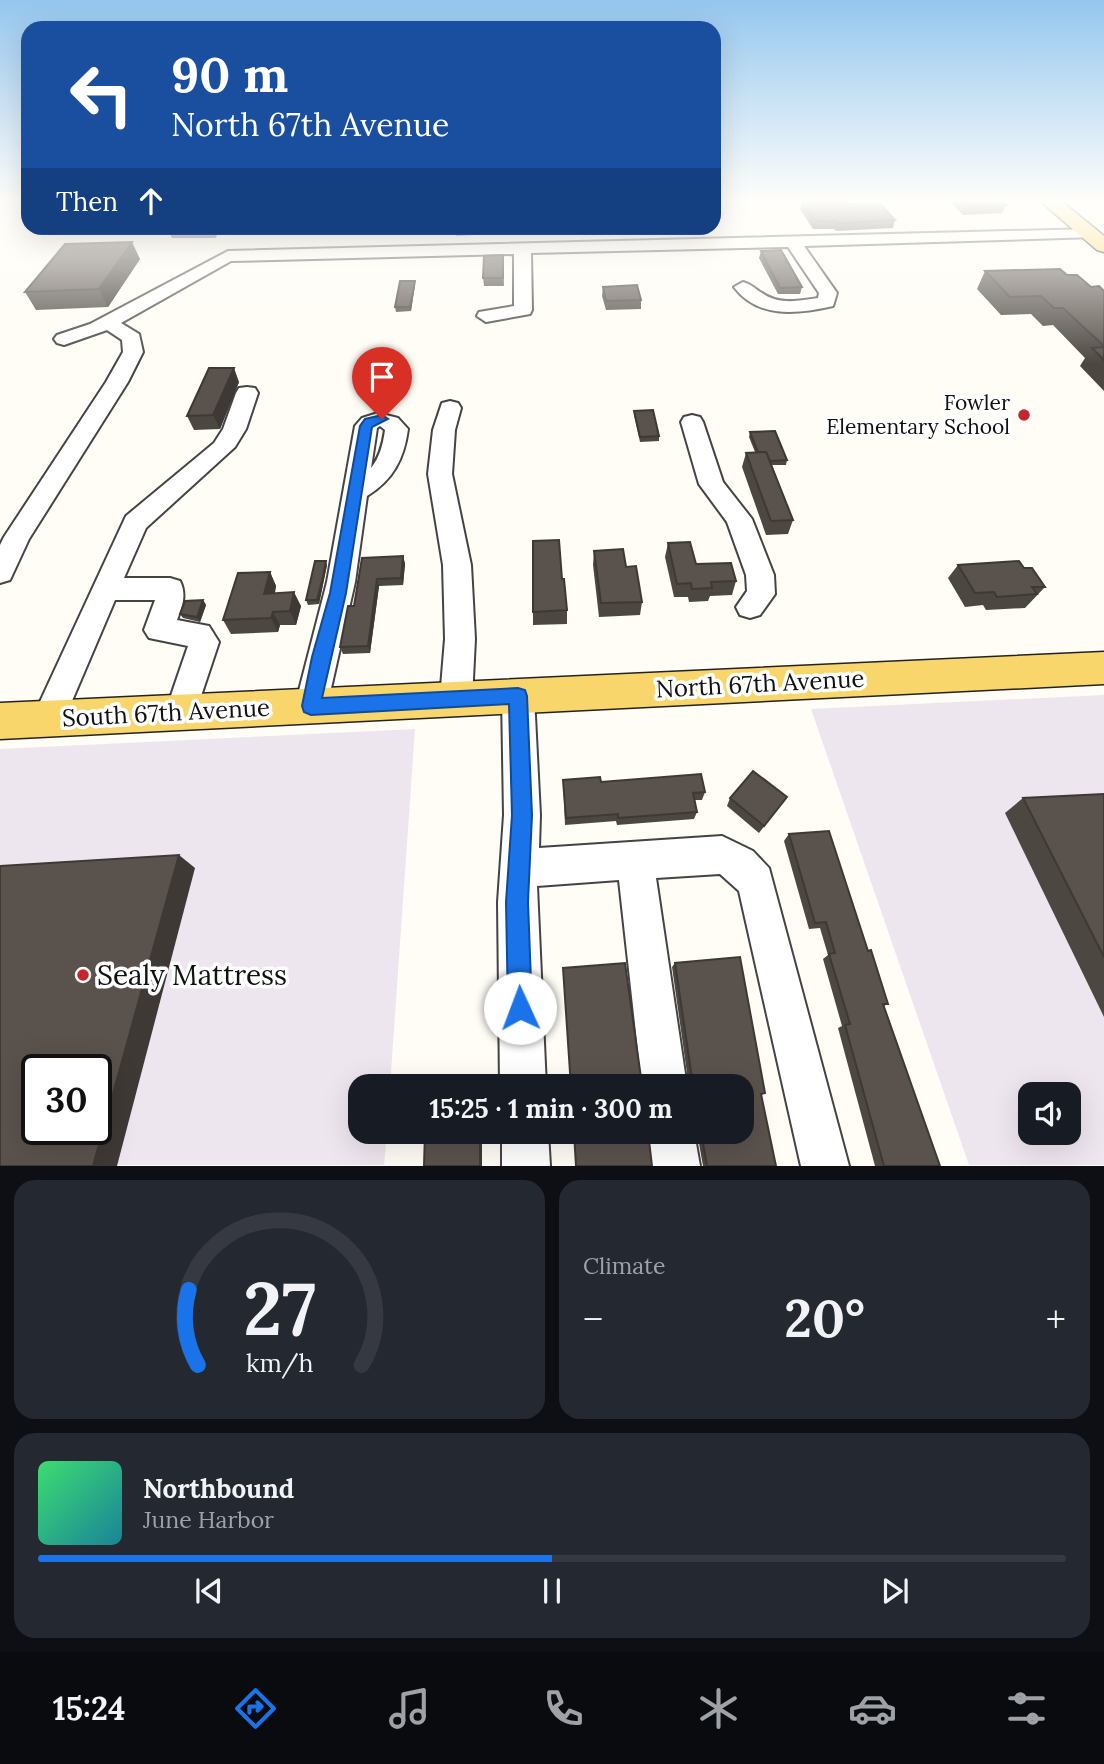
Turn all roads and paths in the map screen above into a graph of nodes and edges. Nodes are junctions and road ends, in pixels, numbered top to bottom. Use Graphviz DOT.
graph roads {
  1 [pos="255,254"];
  2 [pos="522,254"];
  3 [pos="801,254"];
  4 [pos="743,287"];
  5 [pos="486,316"];
  6 [pos="107,322"];
  7 [pos="64,339"];
  8 [pos="247,393"];
  9 [pos="450,408"];
  10 [pos="692,422"];
  11 [pos="355,492"];
  12 [pos="0,573"];
  13 [pos="106,589"];
  14 [pos="750,607"];
  15 [pos="1104,668"];
  16 [pos="518,696"];
  17 [pos="456,699"];
  18 [pos="416,701"];
  19 [pos="311,706"];
  20 [pos="181,713"];
  21 [pos="48,719"];
  22 [pos="0,721"];
  23 [pos="635,860"];
  24 [pos="518,868"];
  25 [pos="523,1074"];
  26 [pos="663,1074"];
  27 [pos="525,1144"];
  28 [pos="673,1144"];
  29 [pos="526,1166"];
  30 [pos="676,1166"];
  31 [pos="825,1166"];
  1 -- 6 [label="street"];
  2 -- 5 [label="street"];
  3 -- 4 [label="street"];
  6 -- 7 [label="street"];
  6 -- 12 [label="street"];
  8 -- 13 [label="street"];
  9 -- 17 [label="street"];
  10 -- 14 [label="street"];
  11 -- 19 [label="street"];
  13 -- 20 [label="street"];
  13 -- 21 [label="street"];
  15 -- 16 [label="main road, North 67th Avenue"];
  16 -- 17 [label="main road, North 67th Avenue"];
  16 -- 24 [label="street"];
  17 -- 18 [label="main road, North 67th Avenue"];
  18 -- 19 [label="main road, South 67th Avenue"];
  19 -- 20 [label="main road, South 67th Avenue"];
  20 -- 21 [label="main road, South 67th Avenue"];
  21 -- 22 [label="main road, South 67th Avenue"];
  23 -- 24 [label="street"];
  23 -- 26 [label="street"];
  23 -- 31 [label="street"];
  24 -- 25 [label="street"];
  27 -- 29 [label="street"];
  28 -- 30 [label="street"];
}
